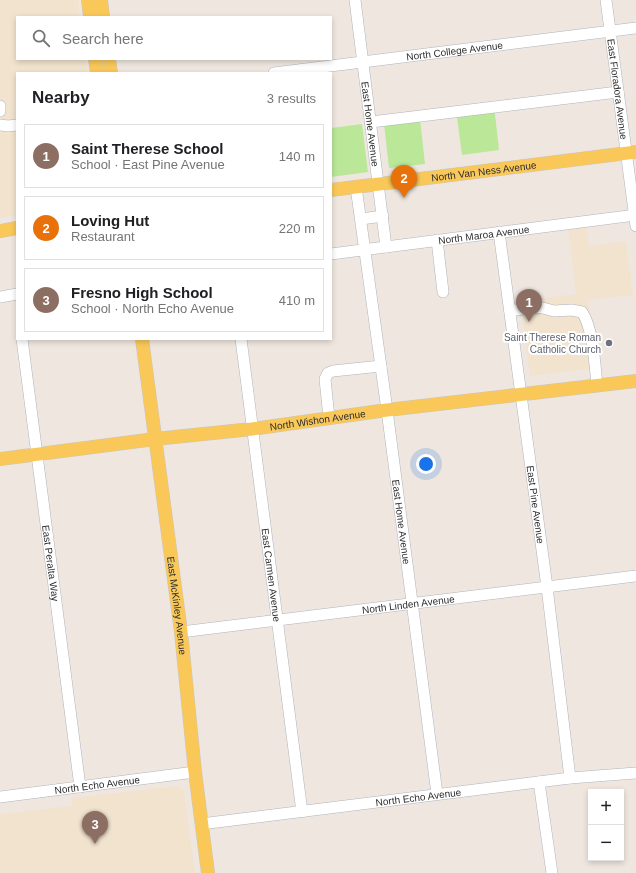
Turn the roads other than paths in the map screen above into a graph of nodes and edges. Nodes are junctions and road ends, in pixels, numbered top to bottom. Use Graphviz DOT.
graph roads {
  1 [pos="88,0"];
  2 [pos="101,0"];
  3 [pos="355,0"];
  4 [pos="606,0"];
  5 [pos="90,16"];
  6 [pos="103,16"];
  7 [pos="636,28"];
  8 [pos="610,31"];
  9 [pos="96,60"];
  10 [pos="109,60"];
  11 [pos="363,62"];
  12 [pos="97,72"];
  13 [pos="111,72"];
  14 [pos="282,72"];
  15 [pos="618,92"];
  16 [pos="0,106"];
  17 [pos="0,111"];
  18 [pos="371,122"];
  19 [pos="0,125"];
  20 [pos="16,125"];
  21 [pos="631,152"];
  22 [pos="379,185"];
  23 [pos="356,187"];
  24 [pos="332,190"];
  25 [pos="383,216"];
  26 [pos="361,219"];
  27 [pos="636,219"];
  28 [pos="499,232"];
  29 [pos="437,240"];
  30 [pos="386,247"];
  31 [pos="365,250"];
  32 [pos="332,254"];
  33 [pos="443,292"];
  34 [pos="0,297"];
  35 [pos="16,297"];
  36 [pos="510,311"];
  37 [pos="22,340"];
  38 [pos="142,340"];
  39 [pos="241,340"];
  40 [pos="381,366"];
  41 [pos="636,381"];
  42 [pos="598,385"];
  43 [pos="521,394"];
  44 [pos="387,410"];
  45 [pos="329,418"];
  46 [pos="252,429"];
  47 [pos="155,439"];
  48 [pos="36,454"];
  49 [pos="0,459"];
  50 [pos="636,576"];
  51 [pos="546,587"];
  52 [pos="411,604"];
  53 [pos="277,621"];
  54 [pos="181,632"];
  55 [pos="195,772"];
  56 [pos="636,773"];
  57 [pos="570,778"];
  58 [pos="539,782"];
  59 [pos="80,787"];
  60 [pos="436,794"];
  61 [pos="0,797"];
  62 [pos="302,812"];
  63 [pos="201,824"];
  64 [pos="208,873"];
  65 [pos="552,873"];
  1 -- 5 [label="main road"];
  2 -- 6 [label="main road"];
  3 -- 11 [label="street, East Home Avenue"];
  4 -- 8 [label="street, East Floradora Avenue"];
  7 -- 8 [label="street, North College Avenue"];
  8 -- 11 [label="street, North College Avenue"];
  8 -- 15 [label="street, East Floradora Avenue"];
  9 -- 12 [label="main road"];
  10 -- 13 [label="main road"];
  11 -- 14 [label="street, North College Avenue"];
  11 -- 18 [label="street, East Home Avenue"];
  15 -- 18 [label="street"];
  15 -- 21 [label="street, East Floradora Avenue"];
  16 -- 17 [label="street"];
  18 -- 22 [label="street, East Home Avenue"];
  19 -- 20 [label="street"];
  21 -- 22 [label="main road, North Van Ness Avenue"];
  21 -- 27 [label="street, East Floradora Avenue"];
  22 -- 23 [label="main road, North Van Ness Avenue"];
  22 -- 25 [label="street, East Home Avenue"];
  23 -- 24 [label="main road, North Van Ness Avenue"];
  23 -- 26 [label="street, East Home Avenue"];
  25 -- 26 [label="street"];
  25 -- 30 [label="street, East Home Avenue"];
  26 -- 31 [label="street, East Home Avenue"];
  27 -- 28 [label="street, North Maroa Avenue"];
  28 -- 29 [label="street, North Maroa Avenue"];
  28 -- 36 [label="street, East Pine Avenue"];
  29 -- 30 [label="street, North Maroa Avenue"];
  29 -- 33 [label="street"];
  30 -- 31 [label="street, North Maroa Avenue"];
  31 -- 32 [label="street, North Maroa Avenue"];
  31 -- 40 [label="street, East Home Avenue"];
  34 -- 35 [label="street"];
  36 -- 42 [label="street"];
  36 -- 43 [label="street, East Pine Avenue"];
  37 -- 48 [label="street, East Peralta Way"];
  38 -- 47 [label="main road, East McKinley Avenue"];
  39 -- 46 [label="street, East Carmen Avenue"];
  40 -- 44 [label="street, East Home Avenue"];
  40 -- 45 [label="street"];
  41 -- 42 [label="main road, North Wishon Avenue"];
  42 -- 43 [label="main road, North Wishon Avenue"];
  43 -- 44 [label="main road, North Wishon Avenue"];
  43 -- 51 [label="street, East Pine Avenue"];
  44 -- 45 [label="main road, North Wishon Avenue"];
  44 -- 52 [label="street, East Home Avenue"];
  45 -- 46 [label="main road, North Wishon Avenue"];
  46 -- 47 [label="main road, North Wishon Avenue"];
  46 -- 53 [label="street, East Carmen Avenue"];
  47 -- 48 [label="main road, North Wishon Avenue"];
  47 -- 54 [label="main road, East McKinley Avenue"];
  48 -- 49 [label="main road, North Wishon Avenue"];
  48 -- 59 [label="street, East Peralta Way"];
  50 -- 51 [label="street, North Linden Avenue"];
  51 -- 52 [label="street, North Linden Avenue"];
  51 -- 57 [label="street, East Pine Avenue"];
  52 -- 53 [label="street, North Linden Avenue"];
  52 -- 60 [label="street, East Home Avenue"];
  53 -- 54 [label="street, North Linden Avenue"];
  53 -- 62 [label="street, East Carmen Avenue"];
  54 -- 55 [label="main road, East McKinley Avenue"];
  55 -- 59 [label="street, North Echo Avenue"];
  55 -- 63 [label="main road, East McKinley Avenue"];
  56 -- 57 [label="street, North Echo Avenue"];
  57 -- 58 [label="street, North Echo Avenue"];
  58 -- 60 [label="street, North Echo Avenue"];
  58 -- 65 [label="street"];
  59 -- 61 [label="street, North Echo Avenue"];
  60 -- 62 [label="street, North Echo Avenue"];
  62 -- 63 [label="street, North Echo Avenue"];
  63 -- 64 [label="main road, East McKinley Avenue"];
}
